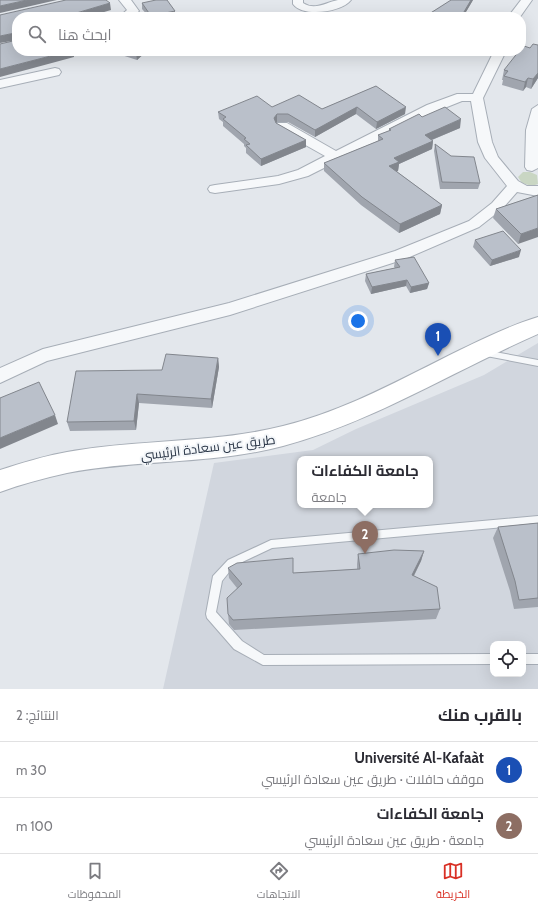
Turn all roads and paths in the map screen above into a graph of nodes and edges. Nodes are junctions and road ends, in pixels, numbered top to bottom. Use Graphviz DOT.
graph roads {
  1 [pos="124,0"];
  2 [pos="298,0"];
  3 [pos="346,0"];
  4 [pos="527,0"];
  5 [pos="132,12"];
  6 [pos="518,12"];
  7 [pos="498,56"];
  8 [pos="55,72"];
  9 [pos="0,84"];
  10 [pos="477,98"];
  11 [pos="538,109"];
  12 [pos="282,126"];
  13 [pos="535,139"];
  14 [pos="336,157"];
  15 [pos="535,168"];
  16 [pos="512,181"];
  17 [pos="216,189"];
  18 [pos="538,191"];
  19 [pos="538,325"];
  20 [pos="478,351"];
  21 [pos="538,363"];
  22 [pos="0,376"];
  23 [pos="0,481"];
  24 [pos="538,520"];
  25 [pos="526,659"];
  26 [pos="538,659"];
  27 [pos="490,660"];
  1 -- 5 [label="street"];
  2 -- 3 [label="street"];
  4 -- 6 [label="street"];
  7 -- 10 [label="street"];
  8 -- 9 [label="street"];
  10 -- 14 [label="street"];
  10 -- 16 [label="street"];
  11 -- 13 [label="street"];
  12 -- 14 [label="street"];
  13 -- 15 [label="street"];
  14 -- 17 [label="street"];
  15 -- 16 [label="street"];
  16 -- 18 [label="street"];
  16 -- 22 [label="street"];
  19 -- 20 [label="street, طريق عين سعادة الرئيسي"];
  20 -- 21 [label="lane"];
  20 -- 23 [label="street, طريق عين سعادة الرئيسي"];
  24 -- 27 [label="lane"];
  25 -- 26 [label="lane"];
}
